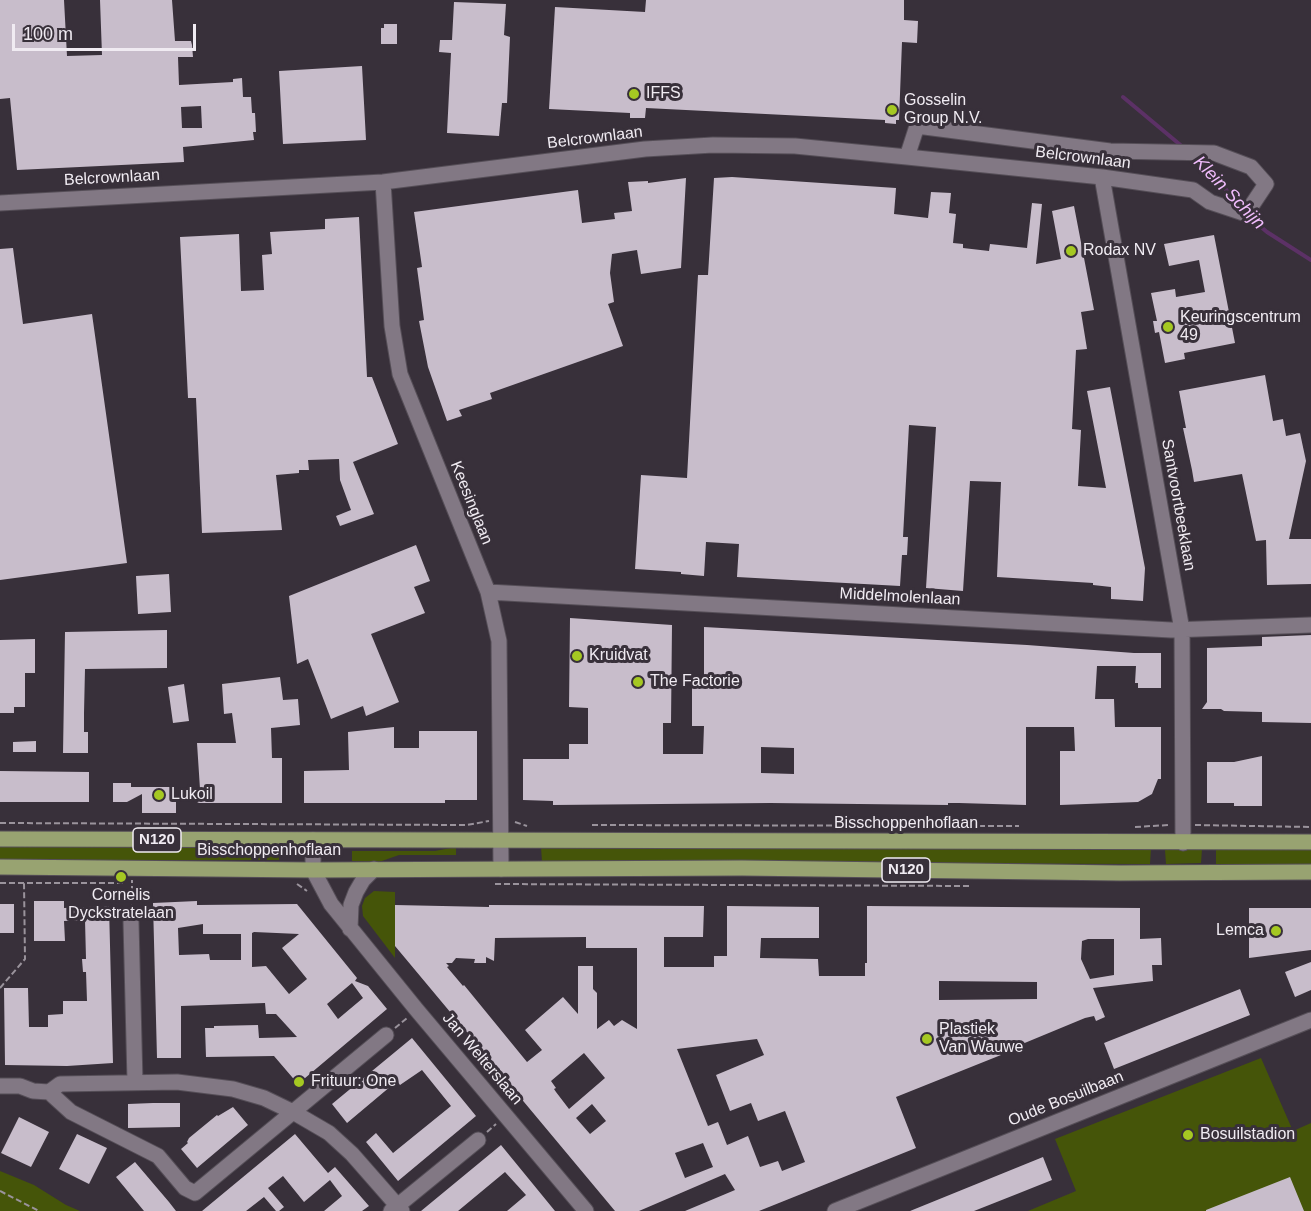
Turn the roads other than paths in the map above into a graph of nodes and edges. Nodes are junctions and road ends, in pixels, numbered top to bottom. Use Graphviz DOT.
graph roads {
  1 [pos="907,157"];
  2 [pos="1102,177"];
  3 [pos="382,182"];
  4 [pos="0,202"];
  5 [pos="488,592"];
  6 [pos="1311,625"];
  7 [pos="1182,630"];
  8 [pos="0,839"];
  9 [pos="314,840"];
  10 [pos="500,841"];
  11 [pos="1311,842"];
  12 [pos="1183,843"];
  13 [pos="0,867"];
  14 [pos="374,869"];
  15 [pos="501,869"];
  16 [pos="313,870"];
  17 [pos="1311,872"];
  18 [pos="131,922"];
  19 [pos="350,929"];
  20 [pos="1311,1020"];
  21 [pos="386,1035"];
  22 [pos="135,1083"];
  23 [pos="0,1086"];
  24 [pos="49,1092"];
  25 [pos="293,1112"];
  26 [pos="478,1140"];
  27 [pos="397,1209"];
  28 [pos="586,1211"];
  29 [pos="835,1211"];
  1 -- 2 [label="street, Belcrownlaan"];
  1 -- 2 [label="street, Belcrownlaan"];
  1 -- 3 [label="street, Belcrownlaan"];
  2 -- 7 [label="street, Santvoortbeeklaan"];
  3 -- 4 [label="street, Belcrownlaan"];
  3 -- 5 [label="street, Keesinglaan"];
  5 -- 7 [label="street, Middelmolenlaan"];
  5 -- 10 [label="street, Keesinglaan"];
  6 -- 7 [label="street, Middelmolenlaan"];
  7 -- 12 [label="street, Santvoortbeeklaan"];
  8 -- 9 [label="main road, Bisschoppenhoflaan / N120"];
  9 -- 10 [label="main road, Bisschoppenhoflaan / N120"];
  9 -- 16 [label="street, Jan Welterslaan"];
  10 -- 12 [label="main road, Bisschoppenhoflaan / N120"];
  10 -- 15 [label="street"];
  11 -- 12 [label="main road, Bisschoppenhoflaan / N120"];
  13 -- 16 [label="main road, Bisschoppenhoflaan / N120"];
  14 -- 15 [label="main road, Bisschoppenhoflaan / N120"];
  14 -- 16 [label="main road, Bisschoppenhoflaan / N120"];
  14 -- 19 [label="street"];
  15 -- 17 [label="main road, Bisschoppenhoflaan / N120"];
  16 -- 19 [label="street, Jan Welterslaan"];
  18 -- 22 [label="street"];
  19 -- 28 [label="street, Jan Welterslaan"];
  20 -- 29 [label="street, Oude Bosuilbaan"];
  21 -- 25 [label="street"];
  22 -- 24 [label="street"];
  22 -- 25 [label="street"];
  23 -- 24 [label="street"];
  24 -- 25 [label="street"];
  25 -- 27 [label="street"];
  26 -- 27 [label="street"];
}
